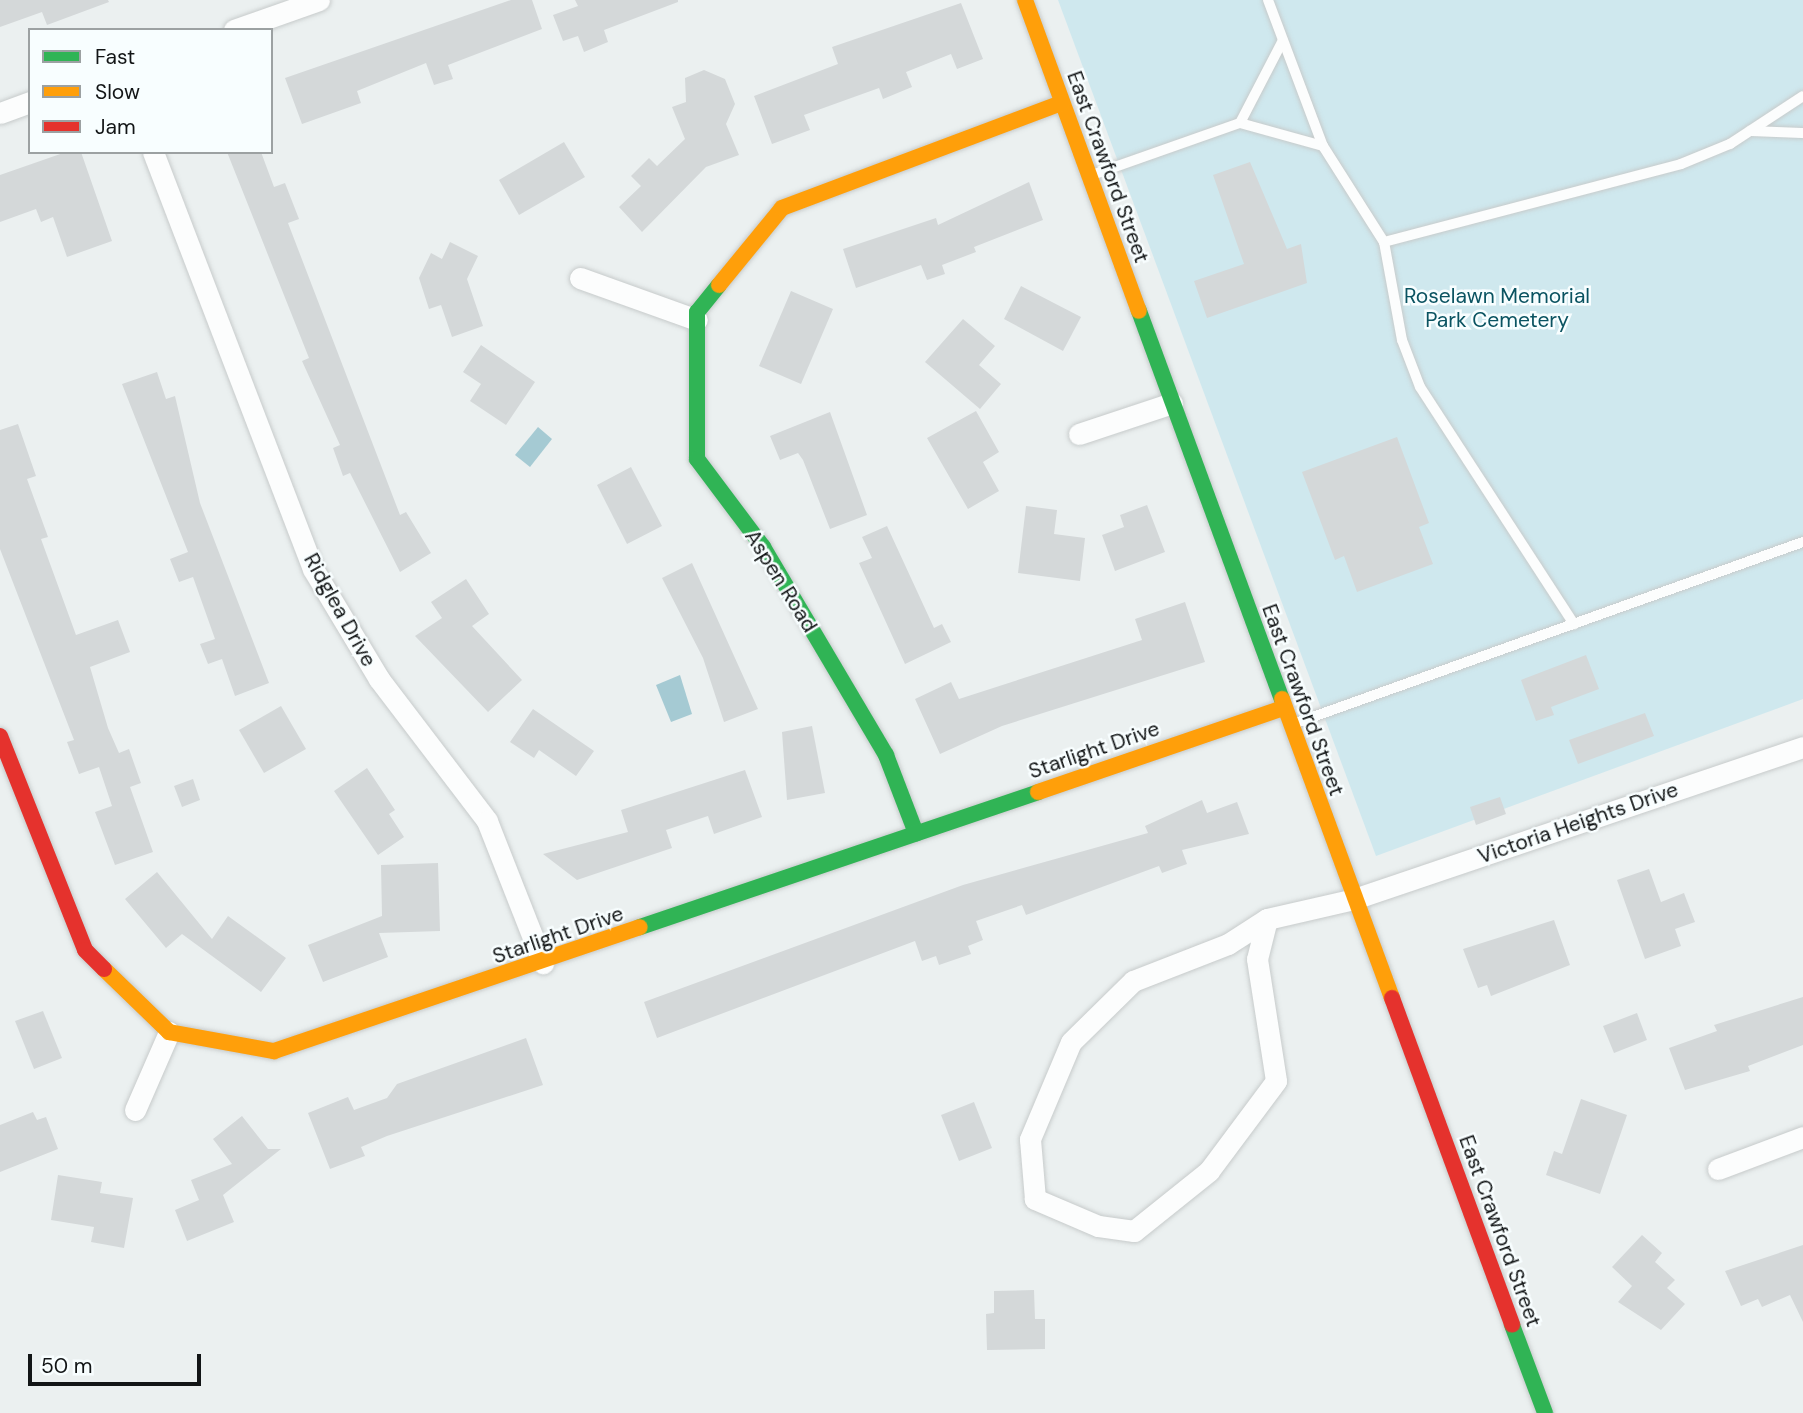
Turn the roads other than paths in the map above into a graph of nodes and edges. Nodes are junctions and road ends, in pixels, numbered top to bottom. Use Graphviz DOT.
graph roads {
  1 [pos="318,0"];
  2 [pos="1025,0"];
  3 [pos="1268,0"];
  4 [pos="240,28"];
  5 [pos="1283,40"];
  6 [pos="1803,96"];
  7 [pos="28,103"];
  8 [pos="1062,103"];
  9 [pos="0,113"];
  10 [pos="1240,123"];
  11 [pos="1750,131"];
  12 [pos="1803,133"];
  13 [pos="1323,146"];
  14 [pos="154,154"];
  15 [pos="1089,176"];
  16 [pos="1384,242"];
  17 [pos="580,278"];
  18 [pos="697,320"];
  19 [pos="1172,403"];
  20 [pos="1079,434"];
  21 [pos="1803,542"];
  22 [pos="1574,624"];
  23 [pos="1284,708"];
  24 [pos="1290,725"];
  25 [pos="0,736"];
  26 [pos="1803,747"];
  27 [pos="5,763"];
  28 [pos="916,833"];
  29 [pos="1354,900"];
  30 [pos="1267,919"];
  31 [pos="543,963"];
  32 [pos="169,1032"];
  33 [pos="135,1110"];
  34 [pos="1803,1137"];
  35 [pos="1718,1168"];
  36 [pos="1545,1413"];
  1 -- 4 [label="street"];
  2 -- 8 [label="street, East Crawford Street"];
  3 -- 5 [label="lane"];
  5 -- 10 [label="lane"];
  5 -- 13 [label="lane"];
  6 -- 11 [label="lane"];
  7 -- 9 [label="street"];
  8 -- 15 [label="street, East Crawford Street"];
  8 -- 18 [label="street"];
  10 -- 13 [label="lane"];
  10 -- 15 [label="lane"];
  11 -- 12 [label="lane"];
  11 -- 16 [label="lane"];
  13 -- 16 [label="lane"];
  14 -- 31 [label="street, Ridglea Drive"];
  15 -- 19 [label="street, East Crawford Street"];
  16 -- 22 [label="lane"];
  17 -- 18 [label="street"];
  18 -- 28 [label="street, Aspen Road"];
  19 -- 20 [label="street"];
  19 -- 23 [label="street, East Crawford Street"];
  21 -- 22 [label="lane"];
  22 -- 24 [label="lane"];
  23 -- 24 [label="street, East Crawford Street"];
  23 -- 28 [label="street, Starlight Drive"];
  24 -- 29 [label="street, East Crawford Street"];
  25 -- 27 [label="street"];
  26 -- 29 [label="street, Victoria Heights Drive"];
  27 -- 32 [label="street"];
  28 -- 31 [label="street, Starlight Drive"];
  29 -- 30 [label="street, Victoria Heights Drive"];
  29 -- 36 [label="street, East Crawford Street"];
  30 -- 30 [label="street"];
  31 -- 32 [label="street, Starlight Drive"];
  32 -- 33 [label="street"];
  34 -- 35 [label="street"];
}
